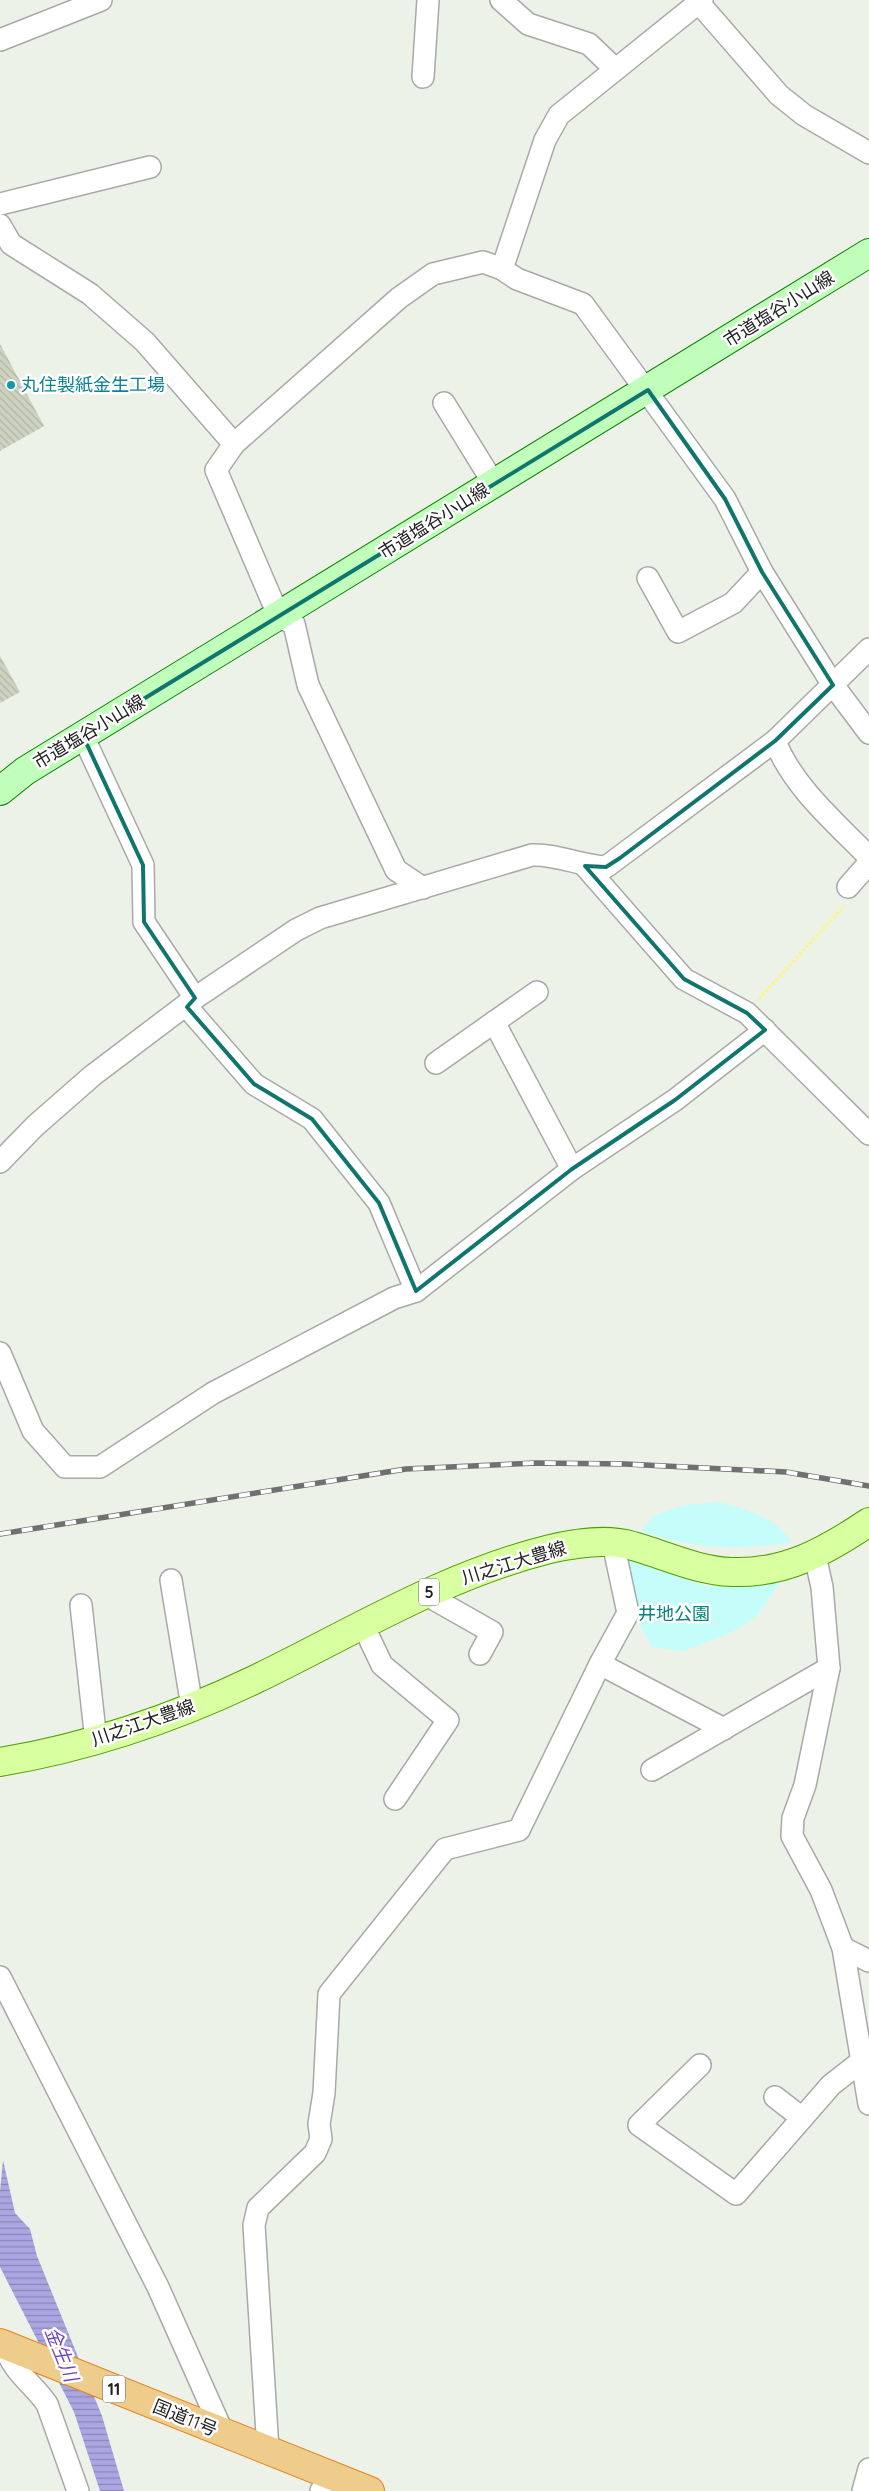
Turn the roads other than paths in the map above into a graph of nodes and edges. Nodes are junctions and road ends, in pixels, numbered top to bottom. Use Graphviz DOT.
graph roads {
  1 [pos="101,0"];
  2 [pos="428,0"];
  3 [pos="501,0"];
  4 [pos="701,1"];
  5 [pos="0,40"];
  6 [pos="615,69"];
  7 [pos="423,77"];
  8 [pos="869,153"];
  9 [pos="150,168"];
  10 [pos="0,204"];
  11 [pos="0,225"];
  12 [pos="869,253"];
  13 [pos="502,269"];
  14 [pos="648,390"];
  15 [pos="444,403"];
  16 [pos="234,444"];
  17 [pos="494,484"];
  18 [pos="762,572"];
  19 [pos="648,578"];
  20 [pos="279,616"];
  21 [pos="869,649"];
  22 [pos="833,685"];
  23 [pos="869,733"];
  24 [pos="83,736"];
  25 [pos="775,741"];
  26 [pos="0,790"];
  27 [pos="869,857"];
  28 [pos="869,863"];
  29 [pos="585,866"];
  30 [pos="848,887"];
  31 [pos="422,888"];
  32 [pos="537,992"];
  33 [pos="191,1002"];
  34 [pos="494,1022"];
  35 [pos="766,1030"];
  36 [pos="436,1063"];
  37 [pos="869,1134"];
  38 [pos="0,1162"];
  39 [pos="572,1169"];
  40 [pos="416,1291"];
  41 [pos="0,1353"];
  42 [pos="869,1522"];
  43 [pos="613,1542"];
  44 [pos="815,1556"];
  45 [pos="171,1580"];
  46 [pos="425,1594"];
  47 [pos="81,1605"];
  48 [pos="363,1625"];
  49 [pos="480,1654"];
  50 [pos="600,1664"];
  51 [pos="829,1668"];
  52 [pos="192,1707"];
  53 [pos="724,1728"];
  54 [pos="96,1741"];
  55 [pos="0,1762"];
  56 [pos="652,1770"];
  57 [pos="395,1799"];
  58 [pos="843,1948"];
  59 [pos="869,1961"];
  60 [pos="0,1977"];
  61 [pos="863,2060"];
  62 [pos="700,2065"];
  63 [pos="775,2097"];
  64 [pos="869,2104"];
  65 [pos="802,2118"];
  66 [pos="2,2344"];
  67 [pos="223,2433"];
  68 [pos="268,2450"];
  69 [pos="869,2469"];
  70 [pos="326,2483"];
  71 [pos="78,2491"];
  72 [pos="370,2491"];
  73 [pos="863,2491"];
  1 -- 5 [label="street"];
  2 -- 7 [label="street"];
  3 -- 6 [label="street"];
  4 -- 6 [label="street"];
  4 -- 8 [label="street"];
  6 -- 13 [label="street"];
  9 -- 10 [label="street"];
  11 -- 16 [label="street"];
  12 -- 14 [label="street, 市道塩谷小山線"];
  13 -- 14 [label="street"];
  13 -- 16 [label="street"];
  14 -- 17 [label="street, 市道塩谷小山線"];
  14 -- 18 [label="street"];
  15 -- 17 [label="street"];
  16 -- 20 [label="street"];
  17 -- 20 [label="street, 市道塩谷小山線"];
  18 -- 19 [label="street"];
  18 -- 22 [label="street"];
  20 -- 24 [label="street, 市道塩谷小山線"];
  20 -- 31 [label="street"];
  21 -- 22 [label="street"];
  22 -- 23 [label="street"];
  22 -- 25 [label="street"];
  24 -- 26 [label="street, 市道塩谷小山線"];
  24 -- 33 [label="street"];
  25 -- 27 [label="street"];
  25 -- 29 [label="street"];
  28 -- 30 [label="street"];
  29 -- 31 [label="street"];
  29 -- 35 [label="street"];
  31 -- 33 [label="street"];
  32 -- 34 [label="street"];
  33 -- 38 [label="street"];
  33 -- 40 [label="street"];
  34 -- 36 [label="street"];
  34 -- 39 [label="street"];
  35 -- 37 [label="street"];
  35 -- 39 [label="street"];
  39 -- 40 [label="street"];
  40 -- 41 [label="street"];
  42 -- 44 [label="main road, 川之江大豊線 / 5"];
  43 -- 44 [label="main road, 川之江大豊線 / 5"];
  43 -- 46 [label="main road, 川之江大豊線 / 5"];
  43 -- 50 [label="street"];
  44 -- 51 [label="street"];
  45 -- 52 [label="street"];
  46 -- 48 [label="main road, 川之江大豊線 / 5"];
  46 -- 49 [label="street"];
  47 -- 54 [label="street"];
  48 -- 52 [label="main road, 川之江大豊線 / 5"];
  48 -- 57 [label="street"];
  50 -- 53 [label="street"];
  50 -- 68 [label="street"];
  51 -- 53 [label="street"];
  51 -- 58 [label="street"];
  52 -- 54 [label="main road, 川之江大豊線 / 5"];
  53 -- 56 [label="street"];
  54 -- 55 [label="main road, 川之江大豊線 / 5"];
  58 -- 59 [label="street"];
  58 -- 61 [label="street"];
  60 -- 67 [label="street"];
  61 -- 64 [label="street"];
  61 -- 65 [label="street"];
  62 -- 65 [label="street"];
  63 -- 65 [label="street"];
  66 -- 67 [label="highway, 国道11号 / 11"];
  66 -- 71 [label="street"];
  67 -- 68 [label="highway, 国道11号 / 11"];
  68 -- 70 [label="highway, 国道11号 / 11"];
  69 -- 73 [label="street"];
  70 -- 72 [label="highway, 国道11号 / 11"];
}
